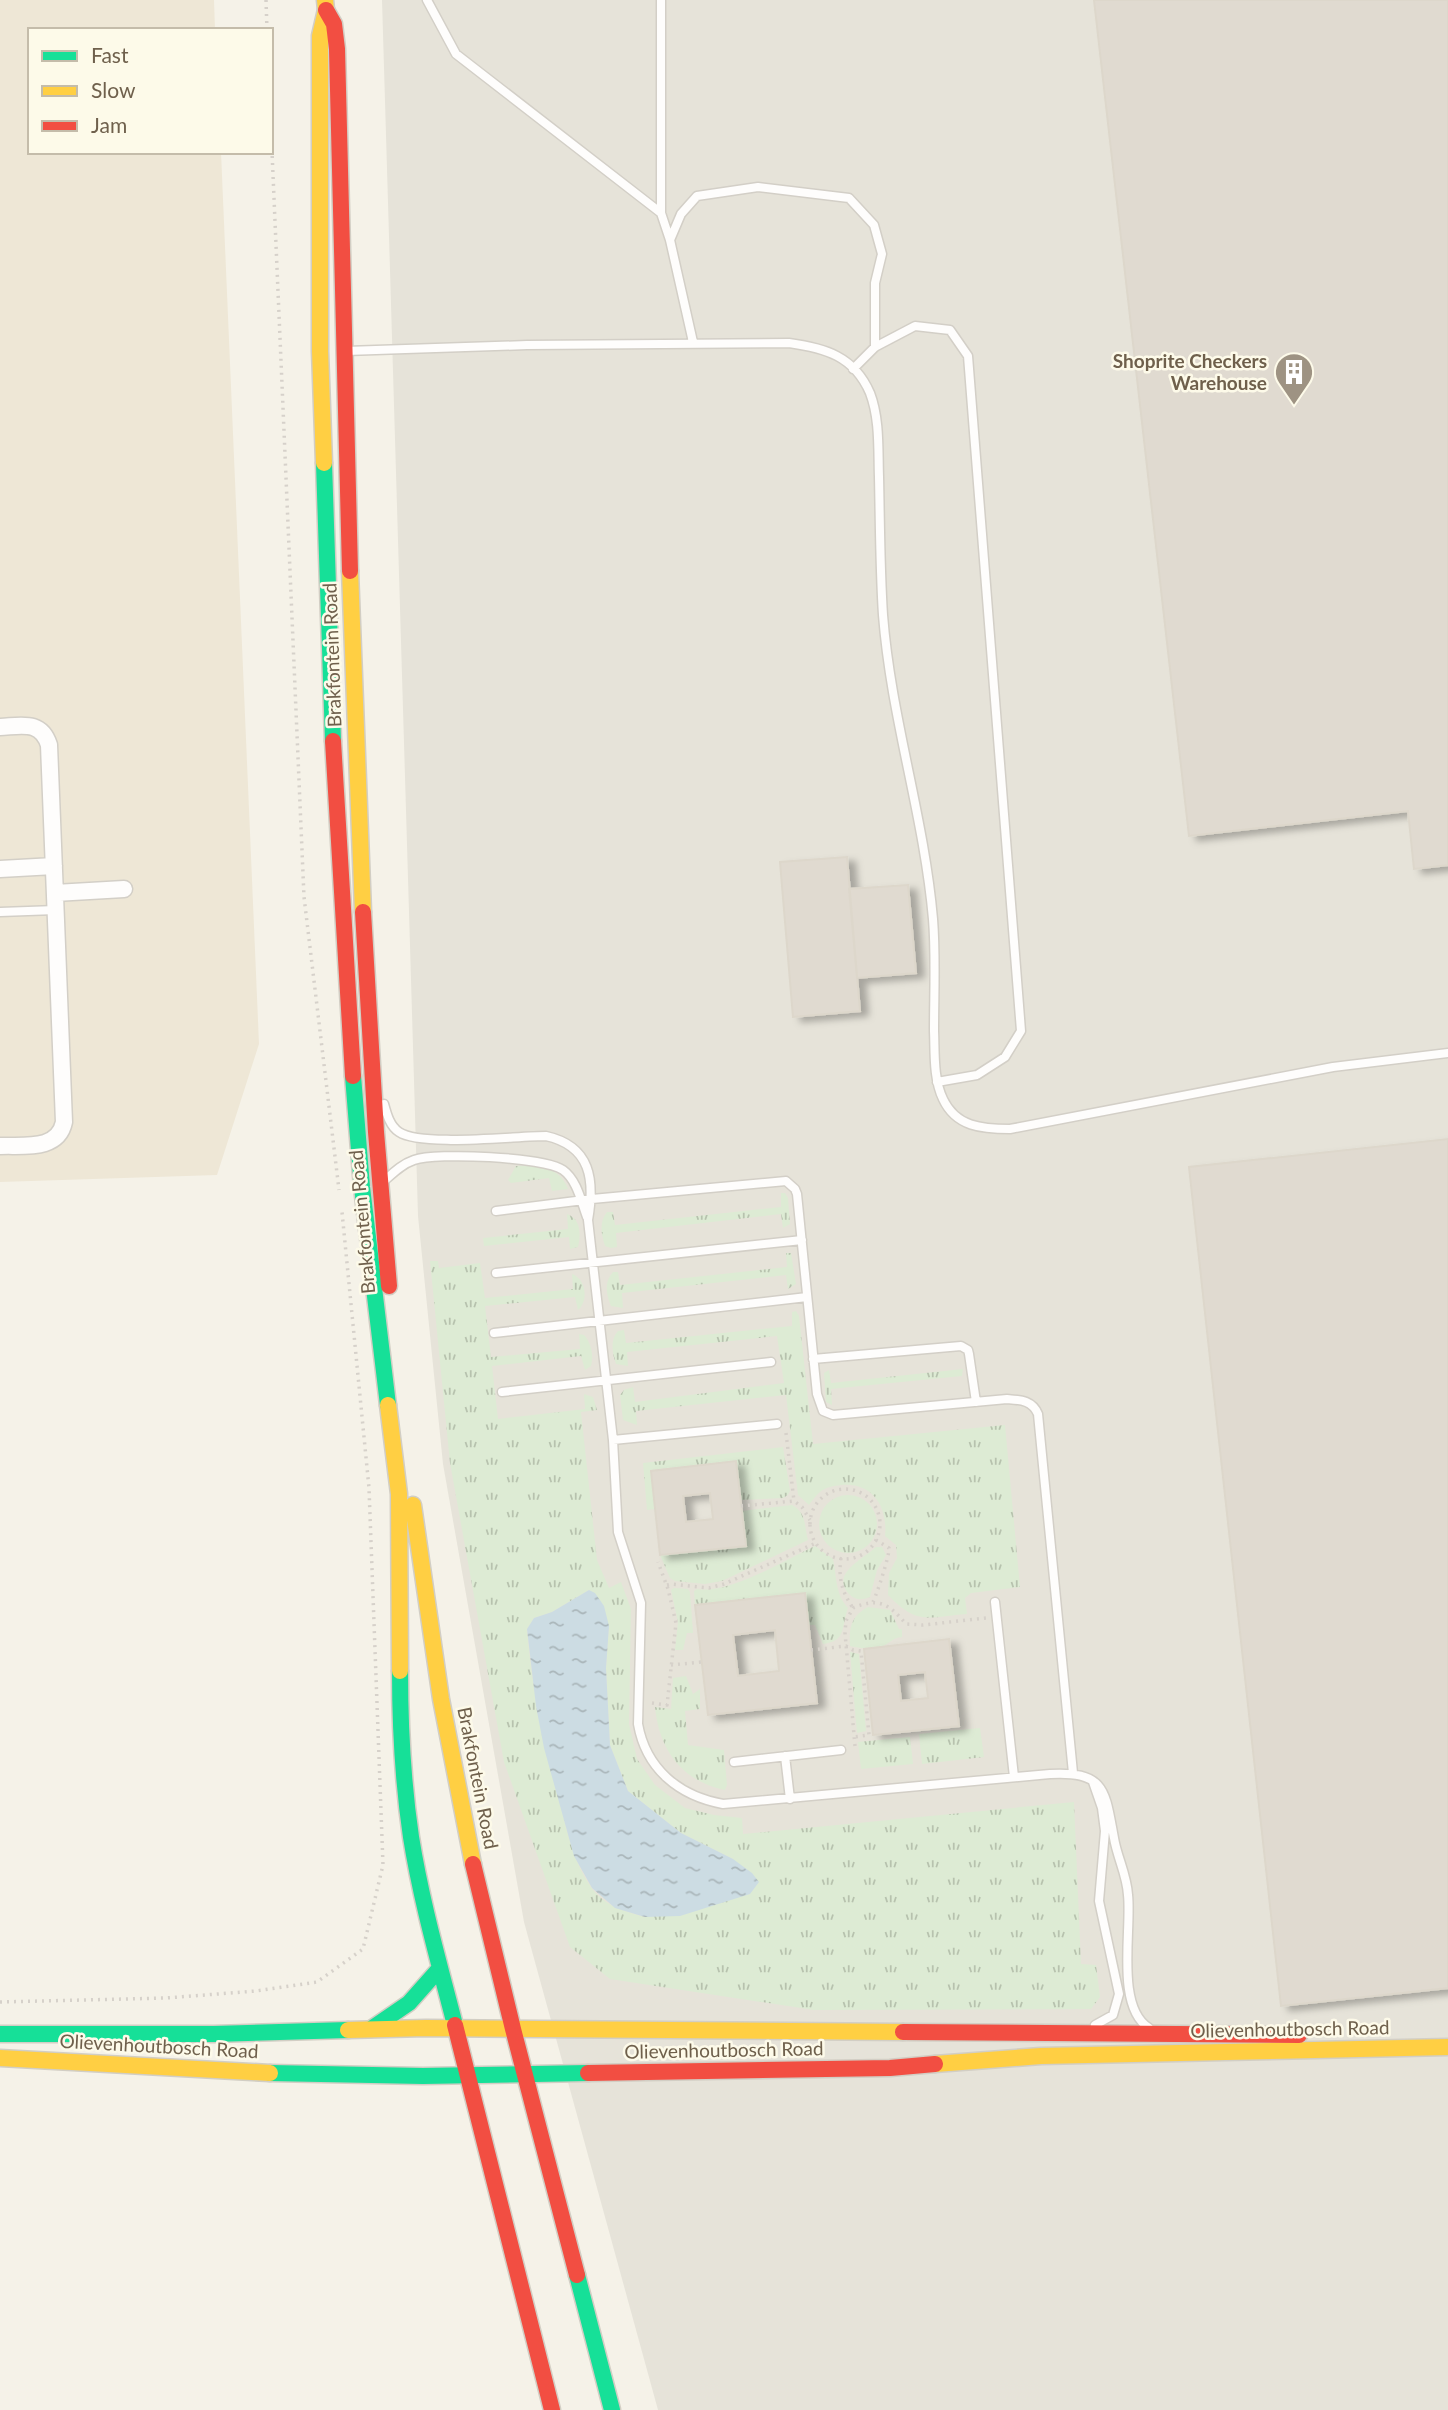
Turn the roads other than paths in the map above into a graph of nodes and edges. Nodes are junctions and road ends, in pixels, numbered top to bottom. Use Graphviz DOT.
graph roads {
  1 [pos="427,0"];
  2 [pos="660,0"];
  3 [pos="326,5"];
  4 [pos="660,214"];
  5 [pos="670,240"];
  6 [pos="693,342"];
  7 [pos="875,346"];
  8 [pos="346,351"];
  9 [pos="853,369"];
  10 [pos="327,563"];
  11 [pos="0,727"];
  12 [pos="54,866"];
  13 [pos="0,869"];
  14 [pos="124,889"];
  15 [pos="55,893"];
  16 [pos="56,910"];
  17 [pos="0,912"];
  18 [pos="369,1044"];
  19 [pos="1448,1053"];
  20 [pos="937,1082"];
  21 [pos="0,1146"];
  22 [pos="380,1185"];
  23 [pos="592,1199"];
  24 [pos="581,1201"];
  25 [pos="496,1211"];
  26 [pos="588,1220"];
  27 [pos="802,1240"];
  28 [pos="592,1261"];
  29 [pos="496,1273"];
  30 [pos="807,1297"];
  31 [pos="600,1321"];
  32 [pos="494,1333"];
  33 [pos="813,1359"];
  34 [pos="771,1362"];
  35 [pos="607,1382"];
  36 [pos="502,1392"];
  37 [pos="976,1402"];
  38 [pos="778,1424"];
  39 [pos="613,1440"];
  40 [pos="995,1602"];
  41 [pos="841,1750"];
  42 [pos="785,1756"];
  43 [pos="734,1762"];
  44 [pos="1073,1773"];
  45 [pos="1014,1777"];
  46 [pos="1093,1782"];
  47 [pos="790,1798"];
  48 [pos="440,1968"];
  49 [pos="455,2029"];
  50 [pos="513,2029"];
  51 [pos="368,2030"];
  52 [pos="0,2034"];
  53 [pos="1066,2034"];
  54 [pos="1164,2035"];
  55 [pos="1448,2035"];
  56 [pos="1448,2047"];
  57 [pos="0,2057"];
  58 [pos="525,2074"];
  59 [pos="467,2075"];
  60 [pos="552,2410"];
  61 [pos="612,2410"];
  1 -- 4 [label="lane"];
  2 -- 4 [label="lane"];
  3 -- 8 [label="street, Brakfontein Road"];
  3 -- 10 [label="street, Brakfontein Road"];
  4 -- 5 [label="lane"];
  5 -- 6 [label="lane"];
  5 -- 7 [label="lane"];
  6 -- 8 [label="lane"];
  6 -- 9 [label="lane"];
  7 -- 9 [label="lane"];
  7 -- 20 [label="lane"];
  8 -- 10 [label="street"];
  8 -- 18 [label="street, Brakfontein Road"];
  9 -- 20 [label="lane"];
  10 -- 48 [label="street, Brakfontein Road"];
  11 -- 12 [label="street"];
  12 -- 13 [label="street"];
  12 -- 15 [label="street"];
  14 -- 15 [label="street"];
  15 -- 16 [label="street"];
  16 -- 17 [label="lane"];
  16 -- 21 [label="street"];
  18 -- 22 [label="street, Brakfontein Road"];
  18 -- 23 [label="lane"];
  19 -- 20 [label="lane"];
  22 -- 24 [label="lane"];
  22 -- 50 [label="street, Brakfontein Road"];
  23 -- 24 [label="lane"];
  23 -- 26 [label="lane"];
  23 -- 27 [label="lane"];
  24 -- 25 [label="lane"];
  24 -- 26 [label="lane"];
  26 -- 28 [label="lane"];
  27 -- 28 [label="lane"];
  27 -- 30 [label="lane"];
  28 -- 29 [label="lane"];
  28 -- 31 [label="lane"];
  30 -- 31 [label="lane"];
  30 -- 33 [label="lane"];
  31 -- 32 [label="lane"];
  31 -- 35 [label="lane"];
  33 -- 37 [label="lane"];
  33 -- 37 [label="lane"];
  34 -- 35 [label="lane"];
  35 -- 36 [label="lane"];
  35 -- 39 [label="lane"];
  37 -- 44 [label="lane"];
  38 -- 39 [label="lane"];
  39 -- 47 [label="lane"];
  40 -- 45 [label="lane"];
  41 -- 42 [label="lane"];
  42 -- 43 [label="lane"];
  42 -- 47 [label="lane"];
  44 -- 45 [label="lane"];
  44 -- 46 [label="lane"];
  45 -- 47 [label="lane"];
  46 -- 53 [label="lane"];
  46 -- 54 [label="lane"];
  48 -- 49 [label="street, Brakfontein Road"];
  48 -- 51 [label="street"];
  49 -- 50 [label="street, Olievenhoutbosch Road"];
  49 -- 51 [label="street, Olievenhoutbosch Road"];
  49 -- 59 [label="street, Brakfontein Road"];
  50 -- 53 [label="street, Olievenhoutbosch Road"];
  50 -- 58 [label="street, Brakfontein Road"];
  51 -- 52 [label="street, Olievenhoutbosch Road"];
  53 -- 54 [label="street, Olievenhoutbosch Road"];
  54 -- 55 [label="street, Olievenhoutbosch Road"];
  56 -- 58 [label="street, Olievenhoutbosch Road"];
  57 -- 59 [label="street, Olievenhoutbosch Road"];
  58 -- 59 [label="street, Olievenhoutbosch Road"];
  58 -- 61 [label="street, Brakfontein Road"];
  59 -- 60 [label="street, Brakfontein Road"];
}
